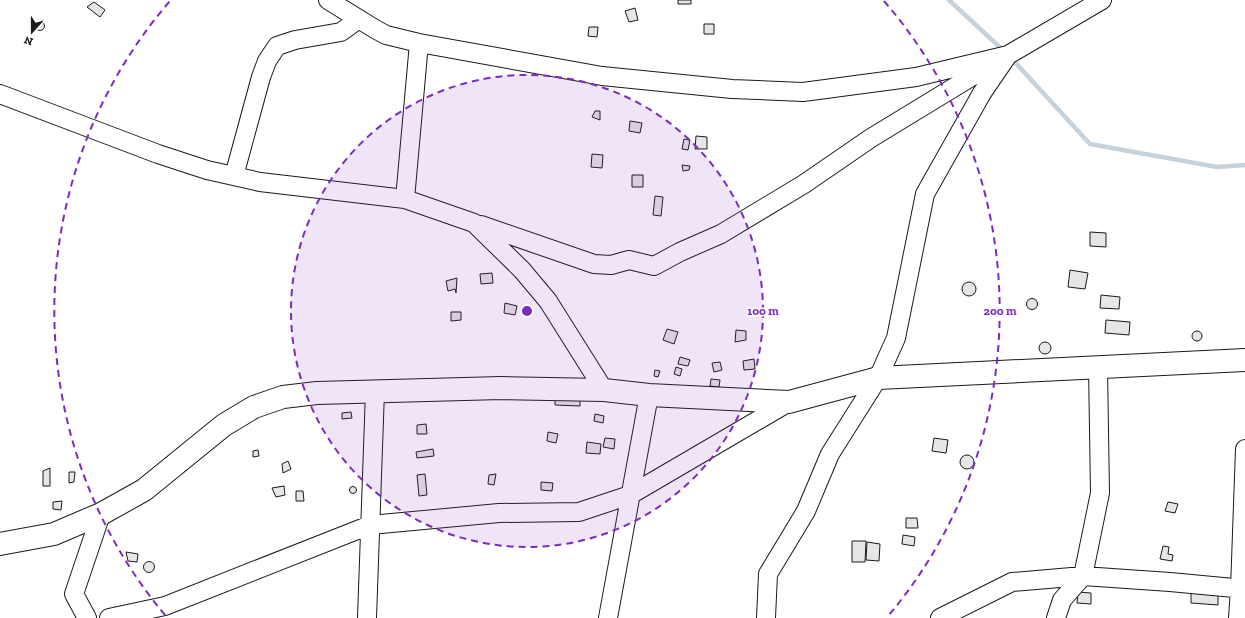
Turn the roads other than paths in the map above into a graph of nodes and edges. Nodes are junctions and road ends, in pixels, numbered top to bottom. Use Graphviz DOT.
graph roads {
  1 [pos="328,0"];
  2 [pos="1102,0"];
  3 [pos="359,19"];
  4 [pos="419,43"];
  5 [pos="1008,55"];
  6 [pos="0,94"];
  7 [pos="234,176"];
  8 [pos="405,199"];
  9 [pos="474,223"];
  10 [pos="1245,360"];
  11 [pos="1098,367"];
  12 [pos="878,378"];
  13 [pos="604,390"];
  14 [pos="375,391"];
  15 [pos="649,395"];
  16 [pos="789,402"];
  17 [pos="1245,449"];
  18 [pos="630,495"];
  19 [pos="101,514"];
  20 [pos="370,526"];
  21 [pos="0,544"];
  22 [pos="1083,576"];
  23 [pos="1243,589"];
  24 [pos="87,618"];
  25 [pos="108,618"];
  26 [pos="367,618"];
  27 [pos="608,618"];
  28 [pos="766,618"];
  29 [pos="940,618"];
  30 [pos="1056,618"];
  31 [pos="1238,618"];
  1 -- 3 [label="street"];
  2 -- 5 [label="street"];
  3 -- 4 [label="street"];
  3 -- 7 [label="street"];
  4 -- 5 [label="street"];
  4 -- 8 [label="street"];
  5 -- 9 [label="street"];
  5 -- 12 [label="street"];
  6 -- 7 [label="street"];
  7 -- 8 [label="street"];
  8 -- 9 [label="street"];
  9 -- 13 [label="street"];
  10 -- 11 [label="main road"];
  11 -- 12 [label="main road"];
  11 -- 22 [label="street"];
  12 -- 16 [label="main road"];
  12 -- 28 [label="street"];
  13 -- 14 [label="main road"];
  13 -- 15 [label="main road"];
  14 -- 19 [label="main road"];
  14 -- 20 [label="street"];
  15 -- 16 [label="main road"];
  15 -- 18 [label="street"];
  16 -- 18 [label="street"];
  17 -- 23 [label="street"];
  18 -- 20 [label="street"];
  18 -- 27 [label="street"];
  19 -- 21 [label="main road"];
  19 -- 24 [label="street"];
  20 -- 25 [label="street"];
  20 -- 26 [label="street"];
  22 -- 23 [label="street"];
  22 -- 29 [label="street"];
  22 -- 30 [label="street"];
  23 -- 31 [label="street"];
}
